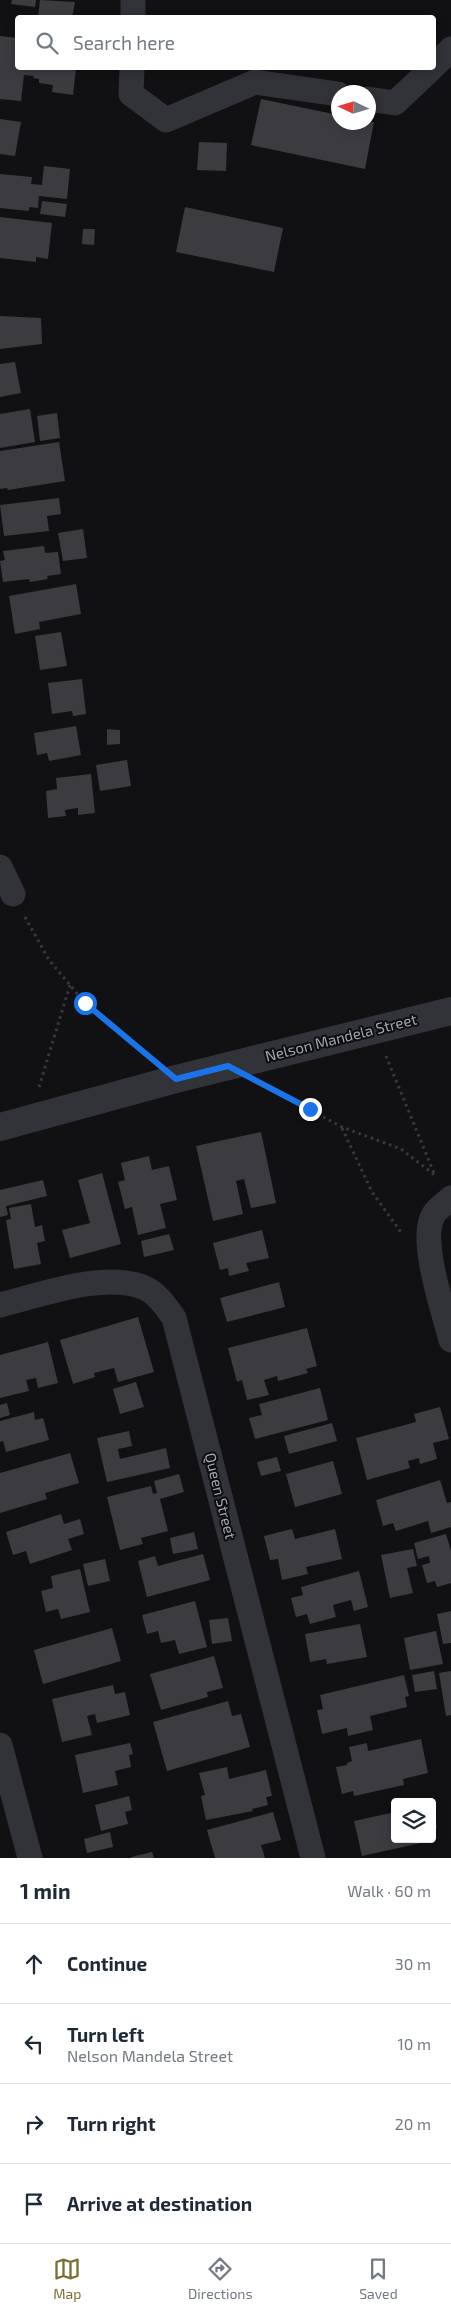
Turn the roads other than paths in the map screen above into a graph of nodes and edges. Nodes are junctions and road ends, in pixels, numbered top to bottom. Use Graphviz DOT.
graph roads {
  1 [pos="133,0"];
  2 [pos="133,15"];
  3 [pos="451,49"];
  4 [pos="436,64"];
  5 [pos="132,70"];
  6 [pos="430,70"];
  7 [pos="331,93"];
  8 [pos="376,100"];
  9 [pos="0,867"];
  10 [pos="12,894"];
  11 [pos="451,1011"];
  12 [pos="0,1127"];
  13 [pos="445,1189"];
  14 [pos="0,1305"];
  15 [pos="451,1340"];
  16 [pos="0,1746"];
  17 [pos="30,1858"];
  18 [pos="314,1858"];
  1 -- 2 [label="street"];
  3 -- 4 [label="street"];
  5 -- 7 [label="street"];
  6 -- 8 [label="street"];
  9 -- 10 [label="street"];
  11 -- 12 [label="street, Nelson Mandela Street"];
  13 -- 15 [label="street"];
  14 -- 18 [label="street, Queen Street"];
  16 -- 17 [label="street"];
}
